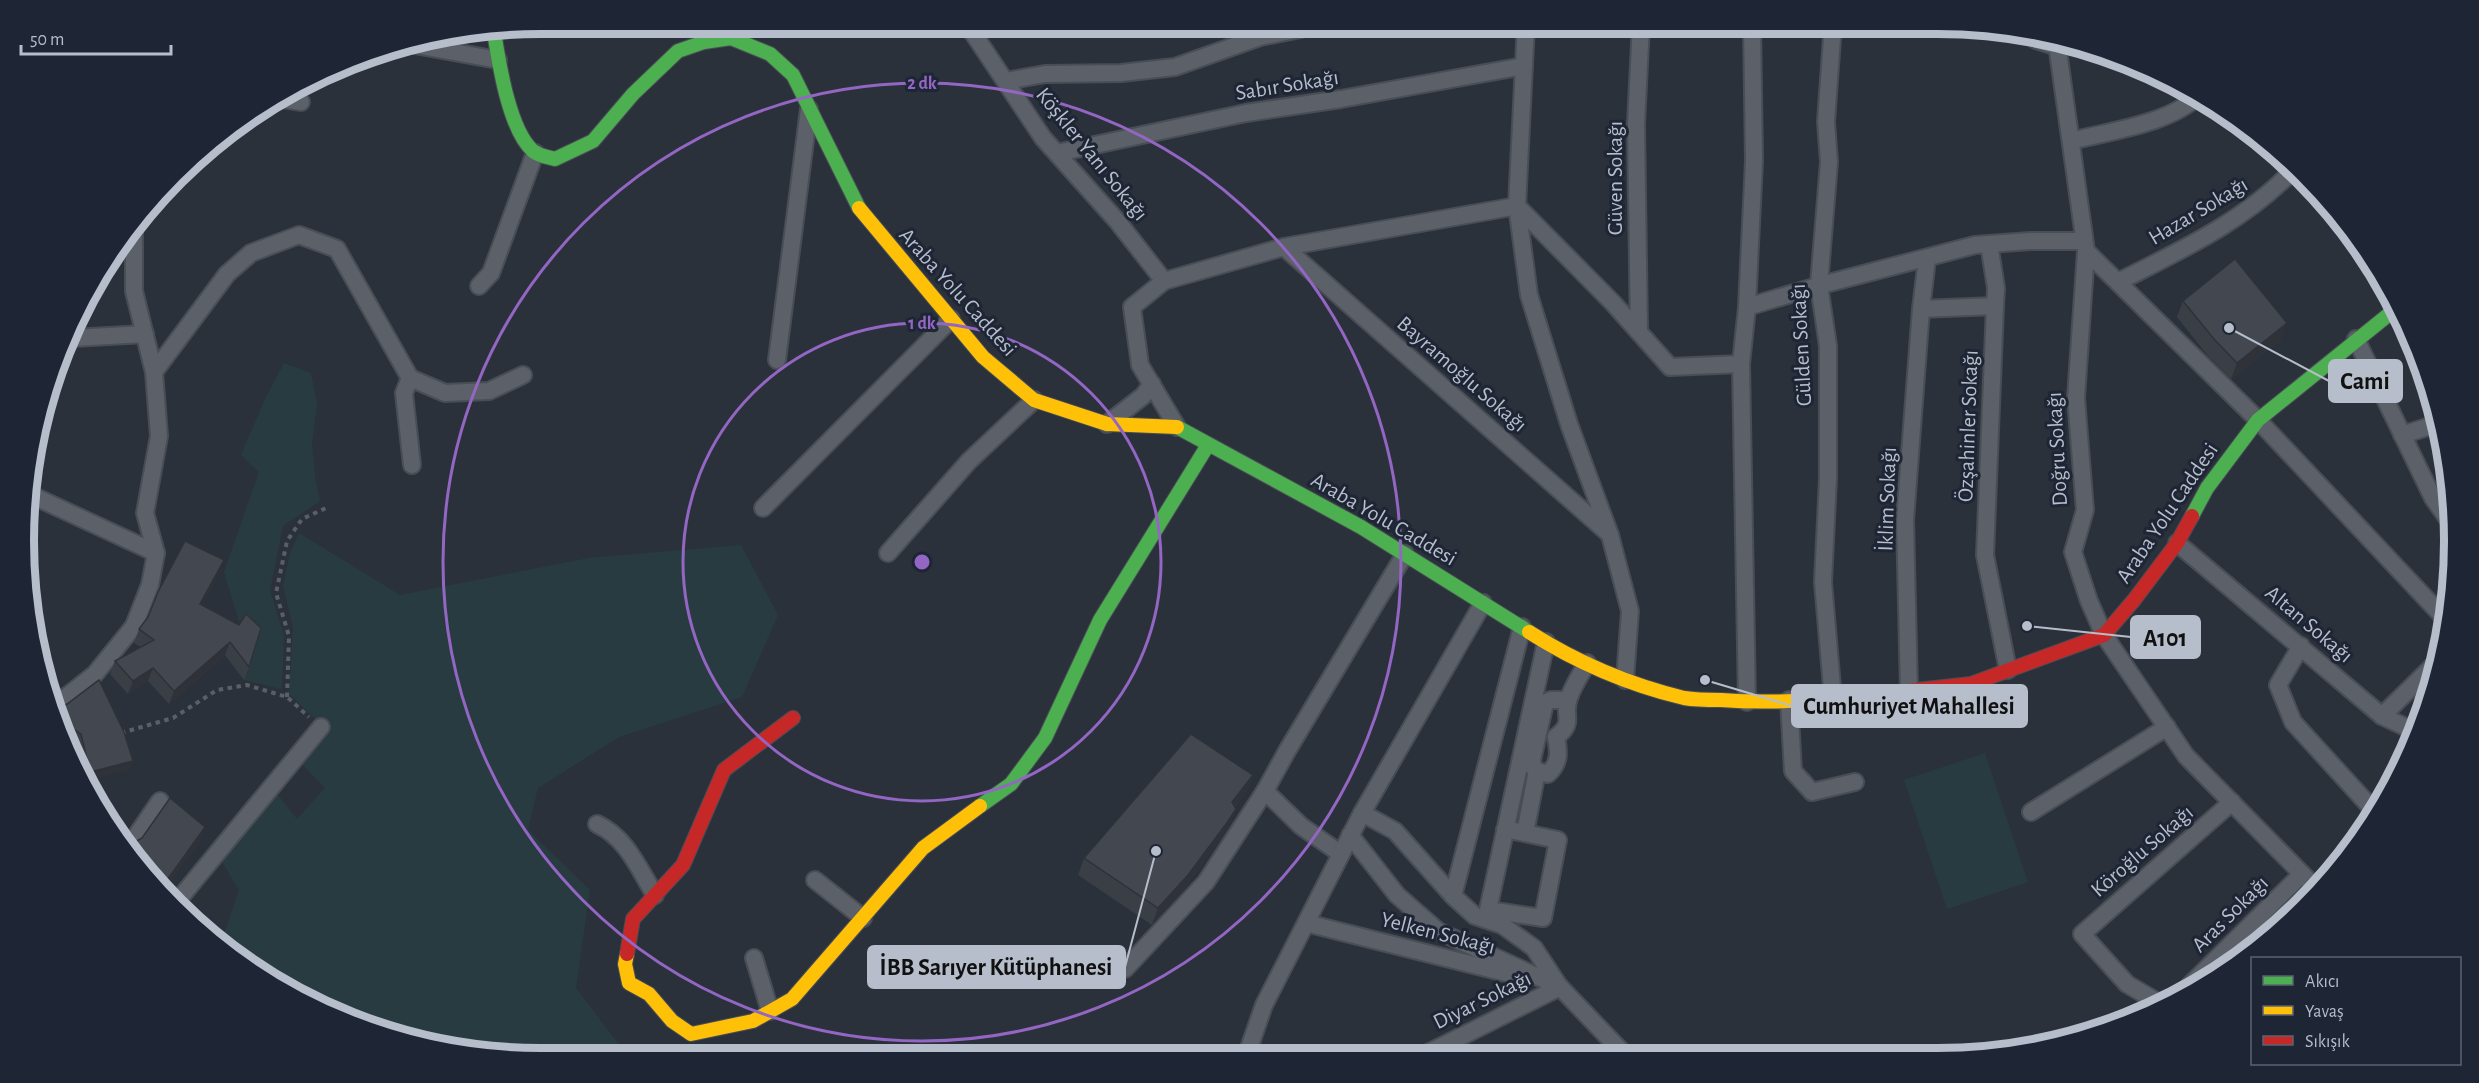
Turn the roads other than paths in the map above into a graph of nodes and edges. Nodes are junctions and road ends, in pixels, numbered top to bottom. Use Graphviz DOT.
graph roads {
  1 [pos="974,34"];
  2 [pos="1275,34"];
  3 [pos="1526,34"];
  4 [pos="1640,34"];
  5 [pos="1752,34"];
  6 [pos="1832,34"];
  7 [pos="495,37"];
  8 [pos="429,47"];
  9 [pos="2059,49"];
  10 [pos="498,60"];
  11 [pos="1524,66"];
  12 [pos="1005,81"];
  13 [pos="291,100"];
  14 [pos="301,102"];
  15 [pos="2192,102"];
  16 [pos="810,109"];
  17 [pos="2071,141"];
  18 [pos="535,153"];
  19 [pos="1057,153"];
  20 [pos="2288,175"];
  21 [pos="1517,206"];
  22 [pos="134,240"];
  23 [pos="1989,244"];
  24 [pos="2085,246"];
  25 [pos="1284,247"];
  26 [pos="1927,259"];
  27 [pos="1164,281"];
  28 [pos="2118,282"];
  29 [pos="1819,285"];
  30 [pos="479,286"];
  31 [pos="1995,306"];
  32 [pos="1747,307"];
  33 [pos="1921,309"];
  34 [pos="2390,313"];
  35 [pos="951,319"];
  36 [pos="1639,332"];
  37 [pos="145,334"];
  38 [pos="77,338"];
  39 [pos="2356,339"];
  40 [pos="777,360"];
  41 [pos="1741,364"];
  42 [pos="154,372"];
  43 [pos="524,375"];
  44 [pos="410,378"];
  45 [pos="1152,384"];
  46 [pos="1034,400"];
  47 [pos="2258,420"];
  48 [pos="1107,424"];
  49 [pos="2431,426"];
  50 [pos="1177,427"];
  51 [pos="2402,435"];
  52 [pos="1208,445"];
  53 [pos="412,465"];
  54 [pos="37,498"];
  55 [pos="763,508"];
  56 [pos="2443,512"];
  57 [pos="1610,535"];
  58 [pos="2177,543"];
  59 [pos="156,553"];
  60 [pos="888,553"];
  61 [pos="1405,554"];
  62 [pos="1483,603"];
  63 [pos="2439,613"];
  64 [pos="1522,627"];
  65 [pos="2104,635"];
  66 [pos="1545,642"];
  67 [pos="2301,646"];
  68 [pos="1587,663"];
  69 [pos="2008,670"];
  70 [pos="2427,671"];
  71 [pos="1625,680"];
  72 [pos="1909,691"];
  73 [pos="1833,699"];
  74 [pos="1567,700"];
  75 [pos="1789,700"];
  76 [pos="60,701"];
  77 [pos="1747,702"];
  78 [pos="2382,716"];
  79 [pos="793,718"];
  80 [pos="321,728"];
  81 [pos="2167,728"];
  82 [pos="2409,729"];
  83 [pos="1538,734"];
  84 [pos="1556,737"];
  85 [pos="1537,771"];
  86 [pos="1855,782"];
  87 [pos="1265,791"];
  88 [pos="160,801"];
  89 [pos="2232,802"];
  90 [pos="2370,806"];
  91 [pos="2031,812"];
  92 [pos="1362,813"];
  93 [pos="597,824"];
  94 [pos="1505,829"];
  95 [pos="1525,833"];
  96 [pos="1350,835"];
  97 [pos="133,841"];
  98 [pos="1341,854"];
  99 [pos="2302,874"];
  100 [pos="815,880"];
  101 [pos="2312,884"];
  102 [pos="655,895"];
  103 [pos="1453,896"];
  104 [pos="180,897"];
  105 [pos="863,918"];
  106 [pos="1306,923"];
  107 [pos="754,958"];
  108 [pos="1125,969"];
  109 [pos="2200,975"];
  110 [pos="1560,987"];
  111 [pos="2154,1000"];
  112 [pos="770,1011"];
  113 [pos="1249,1048"];
  114 [pos="1438,1048"];
  115 [pos="1618,1048"];
  1 -- 12 [label="street, Köşkler Yanı Sokağı"];
  2 -- 12 [label="street"];
  3 -- 11 [label="street"];
  4 -- 36 [label="street, Güven Sokağı"];
  5 -- 32 [label="street"];
  6 -- 29 [label="street, Gülden Sokağı"];
  7 -- 10 [label="street"];
  8 -- 10 [label="street"];
  9 -- 17 [label="street, Doğru Sokağı"];
  10 -- 18 [label="street"];
  11 -- 19 [label="street, Sabır Sokağı"];
  11 -- 21 [label="street"];
  12 -- 19 [label="street, Köşkler Yanı Sokağı"];
  13 -- 14 [label="street"];
  15 -- 17 [label="street"];
  16 -- 18 [label="street, Araba Yolu Caddesi"];
  16 -- 35 [label="street, Araba Yolu Caddesi"];
  16 -- 40 [label="street"];
  17 -- 24 [label="street, Doğru Sokağı"];
  18 -- 30 [label="street"];
  19 -- 27 [label="street, Köşkler Yanı Sokağı"];
  20 -- 28 [label="street, Hazar Sokağı"];
  21 -- 25 [label="street"];
  21 -- 36 [label="street"];
  21 -- 57 [label="street"];
  22 -- 37 [label="street"];
  23 -- 24 [label="street"];
  23 -- 26 [label="street"];
  23 -- 31 [label="street, Özşahinler Sokağı"];
  24 -- 28 [label="street"];
  24 -- 65 [label="street, Doğru Sokağı"];
  25 -- 27 [label="street"];
  25 -- 57 [label="street, Bayramoğlu Sokağı"];
  26 -- 29 [label="street"];
  26 -- 33 [label="street"];
  27 -- 45 [label="street"];
  28 -- 47 [label="street"];
  29 -- 32 [label="street"];
  29 -- 73 [label="street, Gülden Sokağı"];
  31 -- 33 [label="street"];
  31 -- 69 [label="street, Özşahinler Sokağı"];
  32 -- 41 [label="street"];
  33 -- 72 [label="street, İklim Sokağı"];
  34 -- 39 [label="street, Araba Yolu Caddesi"];
  35 -- 46 [label="street, Araba Yolu Caddesi"];
  35 -- 55 [label="street"];
  36 -- 41 [label="street"];
  37 -- 38 [label="street"];
  37 -- 42 [label="street"];
  39 -- 47 [label="street, Araba Yolu Caddesi"];
  39 -- 51 [label="street"];
  41 -- 77 [label="street"];
  42 -- 44 [label="street"];
  42 -- 59 [label="street"];
  43 -- 44 [label="street"];
  44 -- 53 [label="street"];
  45 -- 48 [label="street"];
  45 -- 50 [label="street"];
  46 -- 48 [label="street, Araba Yolu Caddesi"];
  46 -- 60 [label="street"];
  47 -- 58 [label="street, Araba Yolu Caddesi"];
  47 -- 63 [label="street"];
  48 -- 50 [label="street, Araba Yolu Caddesi"];
  49 -- 51 [label="street"];
  50 -- 52 [label="street, Araba Yolu Caddesi"];
  51 -- 56 [label="street"];
  52 -- 61 [label="street, Araba Yolu Caddesi"];
  52 -- 105 [label="street"];
  54 -- 59 [label="street"];
  57 -- 71 [label="street"];
  58 -- 65 [label="street, Araba Yolu Caddesi"];
  58 -- 67 [label="street, Altan Sokağı"];
  59 -- 76 [label="street"];
  61 -- 62 [label="street, Araba Yolu Caddesi"];
  61 -- 87 [label="street"];
  62 -- 64 [label="street, Araba Yolu Caddesi"];
  62 -- 92 [label="street"];
  64 -- 66 [label="street, Araba Yolu Caddesi"];
  64 -- 103 [label="street"];
  65 -- 69 [label="street, Araba Yolu Caddesi"];
  65 -- 81 [label="street, Doğru Sokağı"];
  66 -- 68 [label="street, Araba Yolu Caddesi"];
  66 -- 94 [label="street"];
  67 -- 78 [label="street, Altan Sokağı"];
  67 -- 90 [label="street"];
  68 -- 71 [label="street, Araba Yolu Caddesi"];
  68 -- 74 [label="street"];
  69 -- 72 [label="street, Araba Yolu Caddesi"];
  70 -- 78 [label="street"];
  71 -- 77 [label="street, Araba Yolu Caddesi"];
  72 -- 73 [label="street, Araba Yolu Caddesi"];
  73 -- 75 [label="street, Araba Yolu Caddesi"];
  74 -- 83 [label="street"];
  74 -- 84 [label="street"];
  75 -- 77 [label="street, Araba Yolu Caddesi"];
  75 -- 86 [label="street"];
  78 -- 82 [label="street, Altan Sokağı"];
  79 -- 102 [label="street"];
  80 -- 104 [label="street"];
  81 -- 89 [label="street, Doğru Sokağı"];
  81 -- 91 [label="street"];
  83 -- 84 [label="street"];
  83 -- 85 [label="street"];
  84 -- 85 [label="street"];
  85 -- 95 [label="street"];
  87 -- 98 [label="street"];
  87 -- 108 [label="street"];
  88 -- 97 [label="street"];
  89 -- 99 [label="street, Doğru Sokağı"];
  89 -- 111 [label="street, Köroğlu Sokağı"];
  92 -- 96 [label="street"];
  92 -- 103 [label="street"];
  93 -- 102 [label="street"];
  94 -- 95 [label="street"];
  94 -- 95 [label="street"];
  96 -- 98 [label="street"];
  96 -- 110 [label="street"];
  98 -- 106 [label="street"];
  99 -- 101 [label="street, Doğru Sokağı"];
  99 -- 109 [label="street, Aras Sokağı"];
  100 -- 105 [label="street"];
  102 -- 112 [label="street"];
  103 -- 110 [label="street"];
  105 -- 112 [label="street"];
  106 -- 110 [label="street, Yelken Sokağı"];
  106 -- 113 [label="street"];
  107 -- 112 [label="street"];
  110 -- 114 [label="street, Diyar Sokağı"];
  110 -- 115 [label="street"];
}
